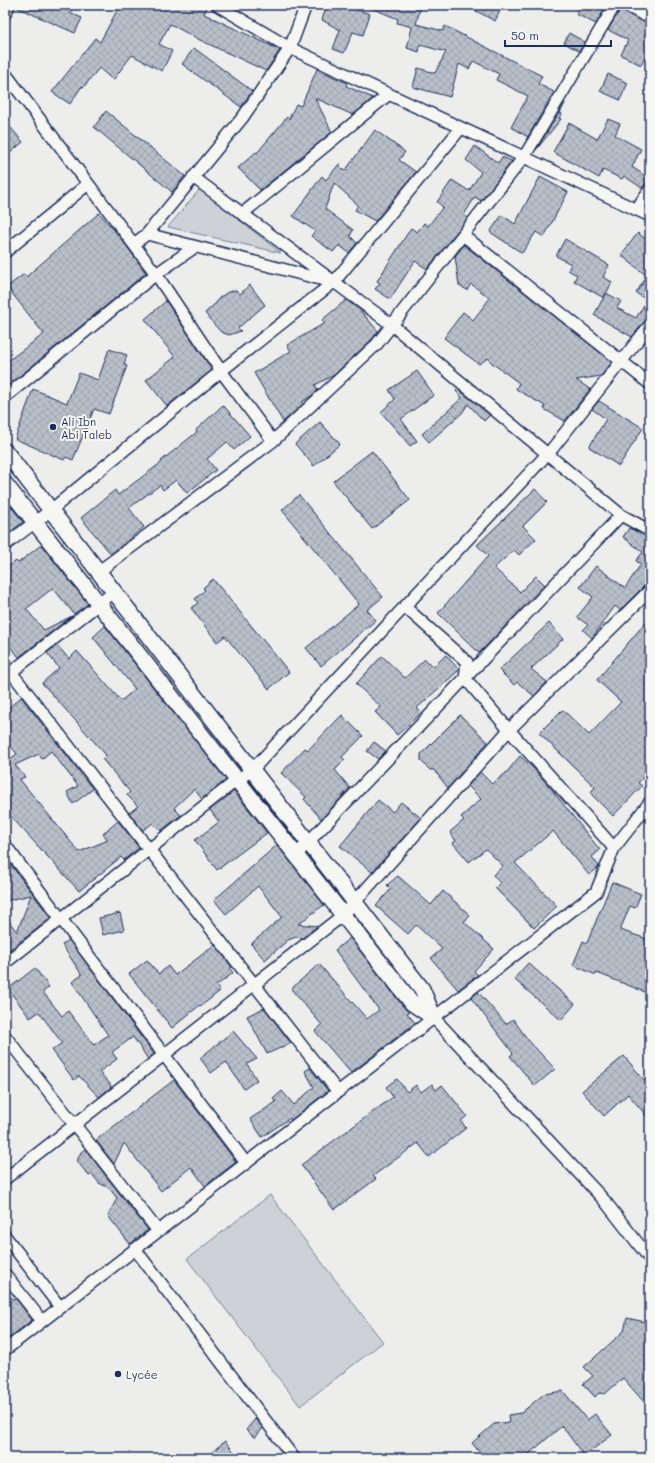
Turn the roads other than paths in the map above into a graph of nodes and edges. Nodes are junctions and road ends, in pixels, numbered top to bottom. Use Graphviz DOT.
graph roads {
  1 [pos="9,5"];
  2 [pos="217,5"];
  3 [pos="306,5"];
  4 [pos="615,5"];
  5 [pos="625,5"];
  6 [pos="5,14"];
  7 [pos="650,18"];
  8 [pos="290,48"];
  9 [pos="5,73"];
  10 [pos="389,94"];
  11 [pos="461,128"];
  12 [pos="524,157"];
  13 [pos="193,177"];
  14 [pos="88,184"];
  15 [pos="650,189"];
  16 [pos="636,210"];
  17 [pos="242,214"];
  18 [pos="650,216"];
  19 [pos="147,234"];
  20 [pos="462,236"];
  21 [pos="134,244"];
  22 [pos="195,247"];
  23 [pos="5,252"];
  24 [pos="156,274"];
  25 [pos="334,282"];
  26 [pos="392,325"];
  27 [pos="650,325"];
  28 [pos="621,361"];
  29 [pos="221,371"];
  30 [pos="650,384"];
  31 [pos="5,397"];
  32 [pos="273,441"];
  33 [pos="5,452"];
  34 [pos="547,454"];
  35 [pos="5,484"];
  36 [pos="51,510"];
  37 [pos="620,515"];
  38 [pos="35,522"];
  39 [pos="650,531"];
  40 [pos="5,545"];
  41 [pos="98,572"];
  42 [pos="650,590"];
  43 [pos="114,592"];
  44 [pos="99,604"];
  45 [pos="404,607"];
  46 [pos="8,674"];
  47 [pos="465,678"];
  48 [pos="509,730"];
  49 [pos="252,770"];
  50 [pos="237,780"];
  51 [pos="650,802"];
  52 [pos="308,842"];
  53 [pos="5,845"];
  54 [pos="614,848"];
  55 [pos="150,849"];
  56 [pos="296,855"];
  57 [pos="355,903"];
  58 [pos="343,915"];
  59 [pos="61,919"];
  60 [pos="5,963"];
  61 [pos="254,984"];
  62 [pos="434,1018"];
  63 [pos="5,1036"];
  64 [pos="164,1055"];
  65 [pos="338,1092"];
  66 [pos="74,1124"];
  67 [pos="246,1163"];
  68 [pos="5,1178"];
  69 [pos="158,1231"];
  70 [pos="5,1236"];
  71 [pos="135,1249"];
  72 [pos="650,1259"];
  73 [pos="5,1274"];
  74 [pos="60,1307"];
  75 [pos="42,1321"];
  76 [pos="5,1350"];
  77 [pos="294,1458"];
  1 -- 6 [label="street"];
  2 -- 8 [label="street"];
  3 -- 8 [label="street"];
  4 -- 12 [label="street"];
  5 -- 7 [label="street"];
  8 -- 10 [label="street"];
  8 -- 13 [label="street"];
  9 -- 14 [label="street"];
  10 -- 11 [label="street"];
  10 -- 17 [label="street"];
  11 -- 12 [label="street"];
  11 -- 25 [label="street"];
  12 -- 16 [label="street"];
  12 -- 20 [label="street"];
  13 -- 17 [label="street"];
  13 -- 19 [label="street"];
  14 -- 21 [label="street"];
  14 -- 23 [label="street"];
  15 -- 16 [label="street"];
  16 -- 18 [label="street"];
  17 -- 25 [label="street"];
  19 -- 21 [label="street"];
  19 -- 22 [label="street"];
  20 -- 26 [label="street"];
  20 -- 28 [label="street"];
  21 -- 24 [label="street"];
  22 -- 24 [label="street"];
  22 -- 25 [label="street"];
  24 -- 29 [label="street"];
  24 -- 31 [label="street"];
  25 -- 26 [label="street"];
  25 -- 29 [label="street"];
  26 -- 32 [label="street"];
  26 -- 34 [label="street"];
  27 -- 28 [label="street"];
  28 -- 30 [label="street"];
  28 -- 34 [label="street"];
  29 -- 32 [label="street"];
  29 -- 36 [label="street"];
  32 -- 41 [label="street"];
  33 -- 36 [label="main road"];
  34 -- 37 [label="street"];
  34 -- 45 [label="street"];
  35 -- 38 [label="main road"];
  36 -- 38 [label="street"];
  36 -- 41 [label="main road"];
  37 -- 39 [label="street"];
  37 -- 47 [label="street"];
  38 -- 40 [label="street"];
  38 -- 44 [label="main road"];
  41 -- 43 [label="main road"];
  42 -- 48 [label="street"];
  43 -- 44 [label="street"];
  43 -- 49 [label="main road"];
  44 -- 46 [label="street"];
  44 -- 50 [label="main road"];
  45 -- 47 [label="street"];
  45 -- 49 [label="street"];
  46 -- 55 [label="street"];
  47 -- 48 [label="street"];
  47 -- 52 [label="street"];
  48 -- 54 [label="street"];
  48 -- 57 [label="street"];
  49 -- 50 [label="street"];
  49 -- 52 [label="main road"];
  50 -- 55 [label="street"];
  50 -- 56 [label="main road"];
  51 -- 54 [label="street"];
  52 -- 56 [label="street"];
  52 -- 57 [label="main road"];
  53 -- 59 [label="street"];
  54 -- 62 [label="street"];
  55 -- 59 [label="street"];
  55 -- 61 [label="street"];
  56 -- 58 [label="main road"];
  57 -- 58 [label="street"];
  57 -- 62 [label="main road"];
  58 -- 61 [label="street"];
  58 -- 62 [label="main road"];
  59 -- 60 [label="street"];
  59 -- 64 [label="street"];
  61 -- 64 [label="street"];
  61 -- 65 [label="street"];
  62 -- 65 [label="street"];
  62 -- 72 [label="street"];
  63 -- 66 [label="street"];
  64 -- 66 [label="street"];
  64 -- 67 [label="street"];
  65 -- 67 [label="street"];
  66 -- 68 [label="street"];
  66 -- 69 [label="street"];
  67 -- 69 [label="street"];
  69 -- 71 [label="street"];
  70 -- 74 [label="street"];
  71 -- 74 [label="street"];
  71 -- 77 [label="street"];
  73 -- 75 [label="street"];
  74 -- 75 [label="street"];
  75 -- 76 [label="street"];
}
